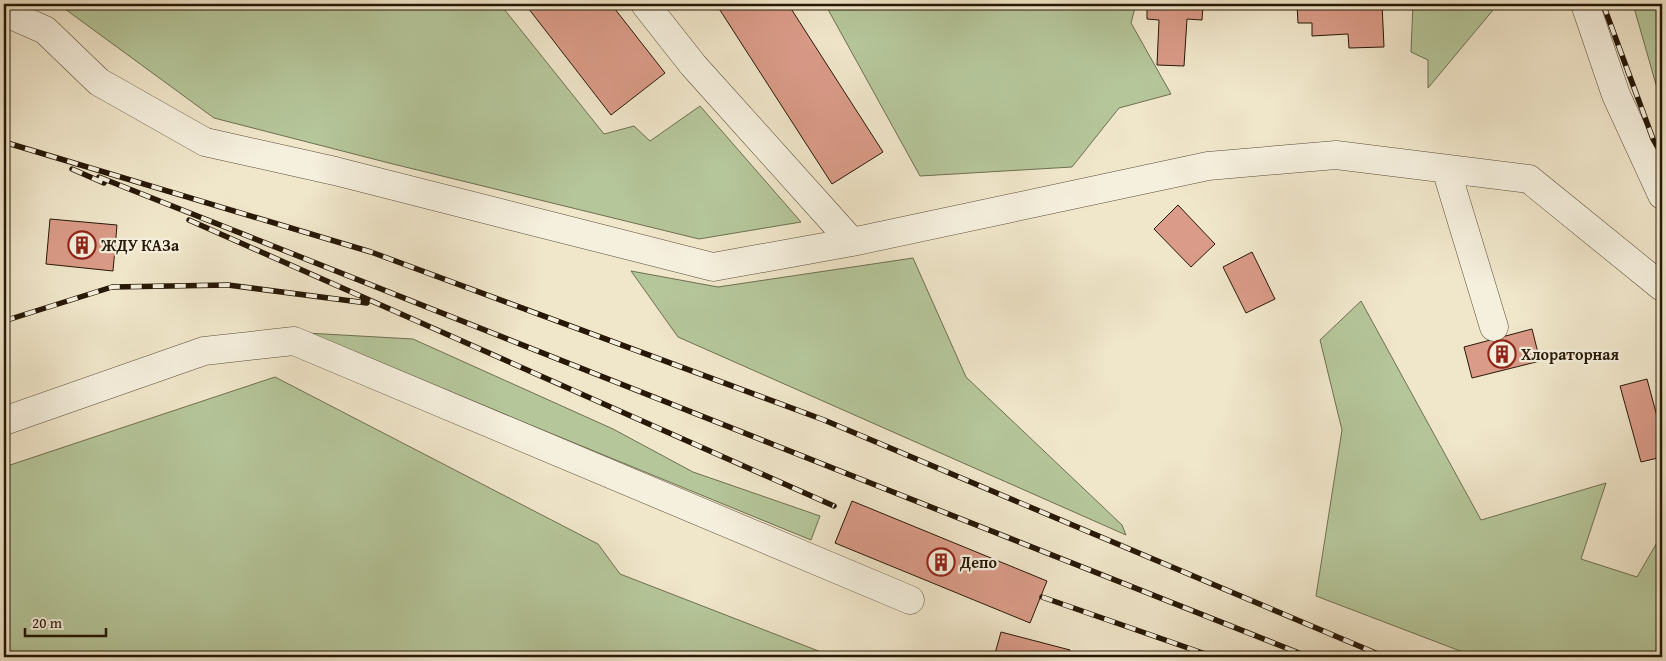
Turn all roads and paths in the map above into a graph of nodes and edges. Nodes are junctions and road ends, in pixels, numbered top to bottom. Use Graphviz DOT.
graph roads {
  1 [pos="645,4"];
  2 [pos="1584,4"];
  3 [pos="4,12"];
  4 [pos="1446,169"];
  5 [pos="1662,195"];
  6 [pos="852,242"];
  7 [pos="1662,287"];
  8 [pos="1494,327"];
  9 [pos="4,421"];
  10 [pos="910,600"];
  1 -- 6 [label="lane"];
  2 -- 5 [label="lane"];
  3 -- 6 [label="lane"];
  4 -- 6 [label="lane"];
  4 -- 7 [label="lane"];
  4 -- 8 [label="lane"];
  9 -- 10 [label="lane"];
}
